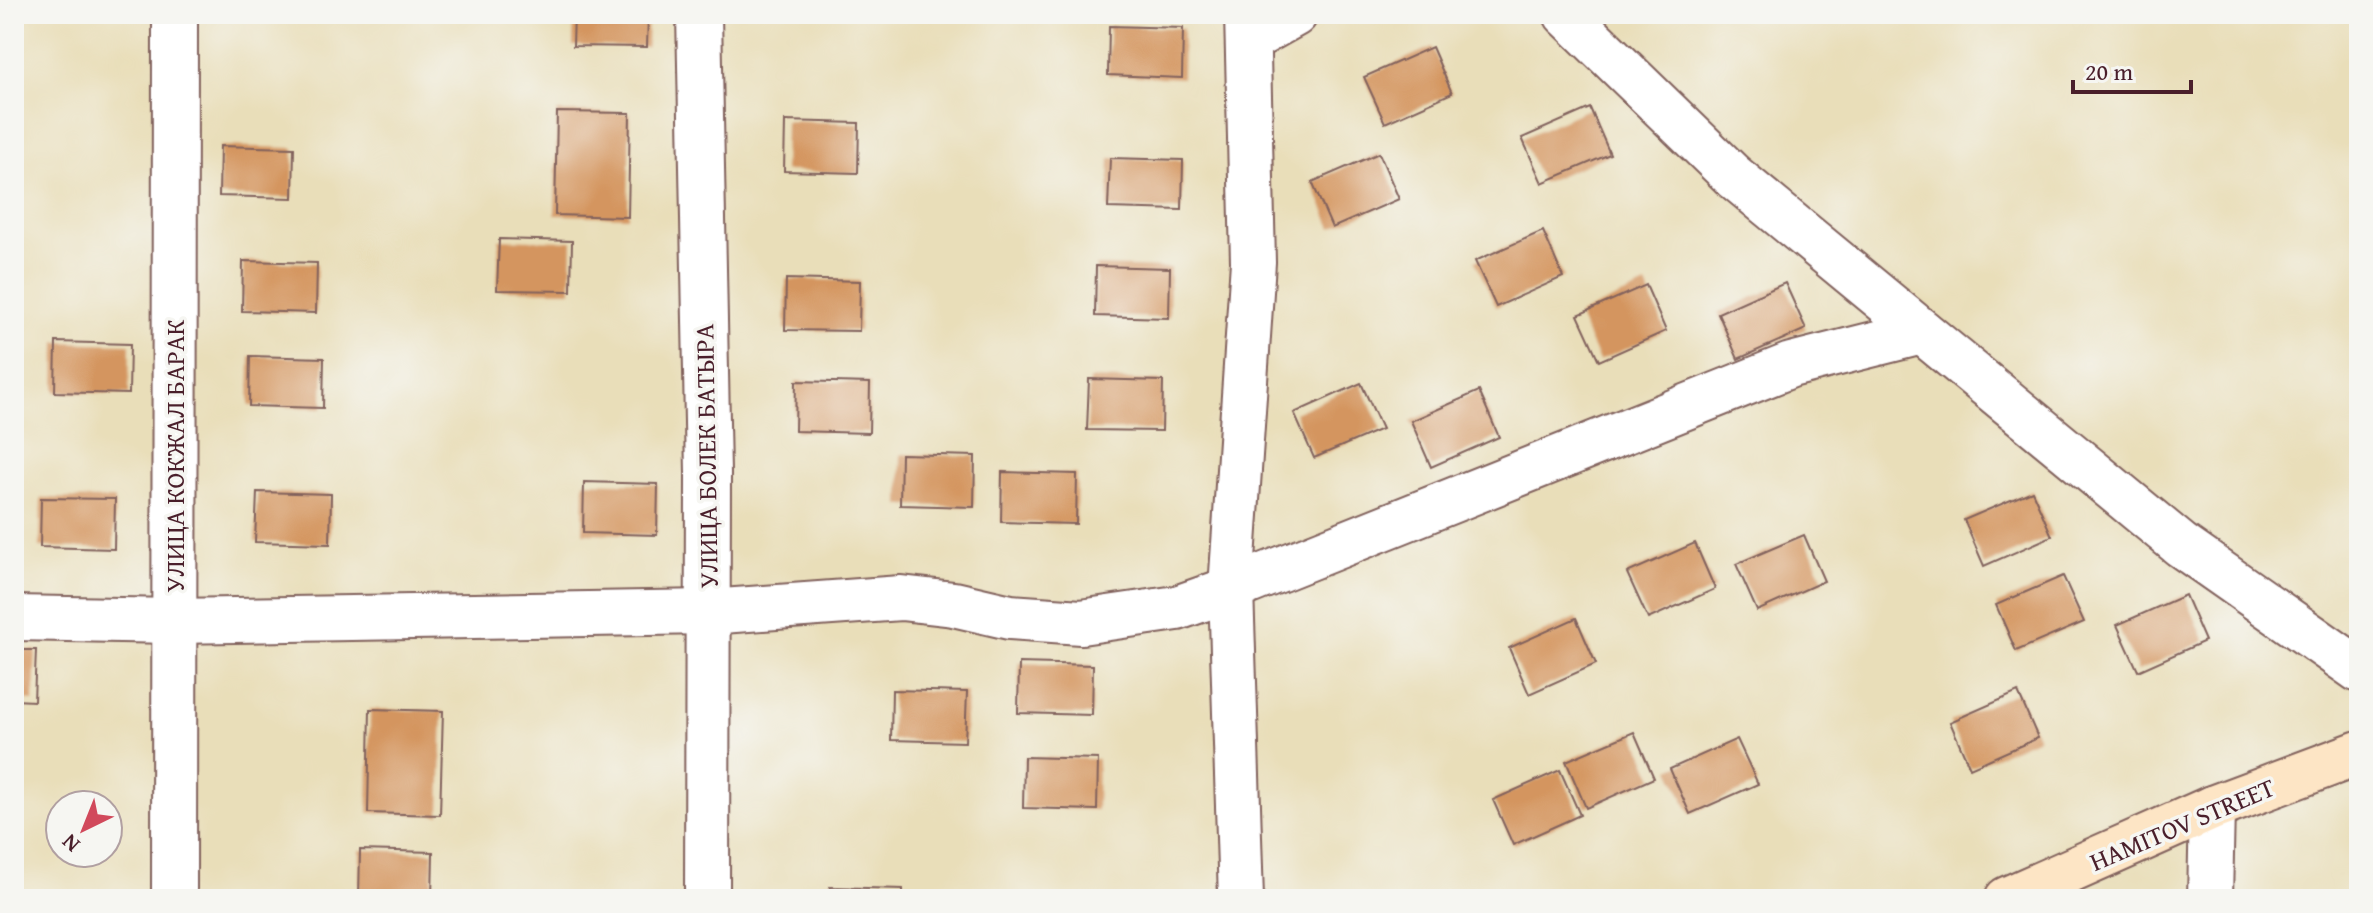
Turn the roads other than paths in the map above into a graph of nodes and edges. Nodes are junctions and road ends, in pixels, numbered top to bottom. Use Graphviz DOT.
graph roads {
  1 [pos="175,14"];
  2 [pos="699,14"];
  3 [pos="1295,14"];
  4 [pos="1566,14"];
  5 [pos="1248,27"];
  6 [pos="1922,332"];
  7 [pos="1231,589"];
  8 [pos="708,612"];
  9 [pos="14,618"];
  10 [pos="174,621"];
  11 [pos="2359,670"];
  12 [pos="2359,753"];
  13 [pos="2212,808"];
  14 [pos="174,899"];
  15 [pos="707,899"];
  16 [pos="1241,899"];
  17 [pos="2007,899"];
  18 [pos="2210,899"];
  1 -- 10 [label="street, УЛИЦА КОКЖАЛ БАРАК"];
  2 -- 8 [label="street, УЛИЦА БОЛЕК БАТЫРА"];
  3 -- 5 [label="street"];
  4 -- 6 [label="street"];
  5 -- 7 [label="street"];
  6 -- 7 [label="street"];
  6 -- 11 [label="street"];
  7 -- 8 [label="street"];
  7 -- 16 [label="street"];
  8 -- 10 [label="street"];
  8 -- 15 [label="street, УЛИЦА БОЛЕК БАТЫРА"];
  9 -- 10 [label="street"];
  10 -- 14 [label="street, УЛИЦА КОКЖАЛ БАРАК"];
  12 -- 13 [label="street, HAMITOV STREET"];
  13 -- 17 [label="street, HAMITOV STREET"];
  13 -- 18 [label="street"];
}
